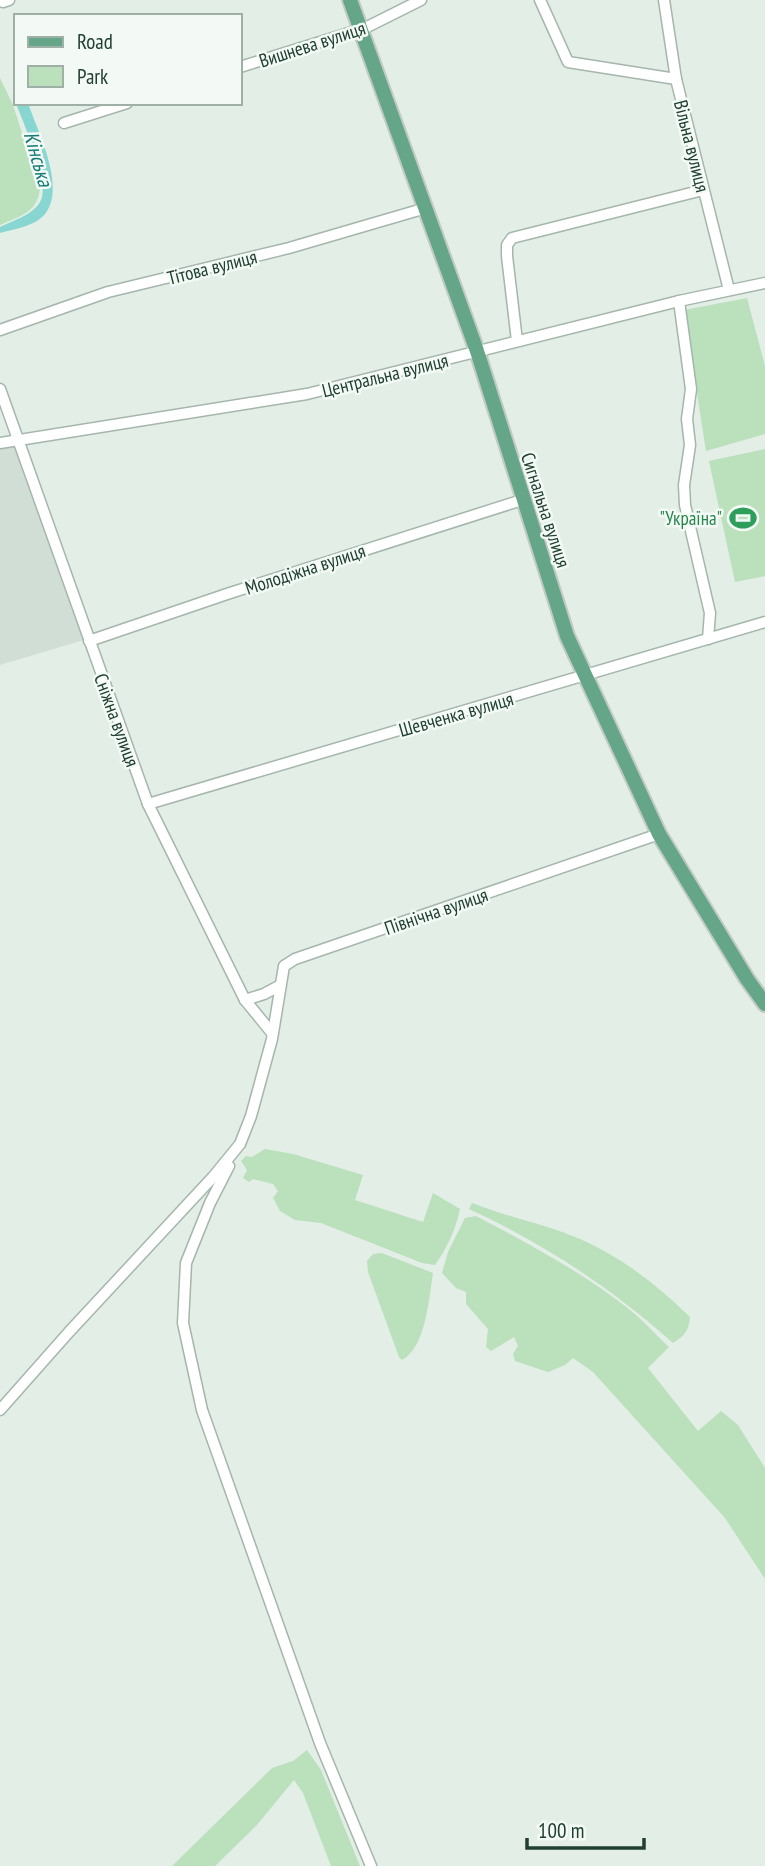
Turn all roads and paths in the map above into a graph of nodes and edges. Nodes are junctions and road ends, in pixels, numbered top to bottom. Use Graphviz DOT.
graph roads {
  1 [pos="349,0"];
  2 [pos="421,0"];
  3 [pos="540,0"];
  4 [pos="664,0"];
  5 [pos="360,29"];
  6 [pos="242,66"];
  7 [pos="676,79"];
  8 [pos="121,105"];
  9 [pos="64,123"];
  10 [pos="703,190"];
  11 [pos="426,208"];
  12 [pos="765,283"];
  13 [pos="729,290"];
  14 [pos="679,301"];
  15 [pos="0,330"];
  16 [pos="517,341"];
  17 [pos="477,351"];
  18 [pos="0,389"];
  19 [pos="19,439"];
  20 [pos="0,443"];
  21 [pos="522,500"];
  22 [pos="765,622"];
  23 [pos="708,639"];
  24 [pos="89,641"];
  25 [pos="584,676"];
  26 [pos="148,804"];
  27 [pos="659,834"];
  28 [pos="279,985"];
  29 [pos="245,1000"];
  30 [pos="765,1004"];
  31 [pos="272,1036"];
  32 [pos="240,1144"];
  33 [pos="0,1410"];
  34 [pos="371,1866"];
  1 -- 5 [label="main road, Сигнальна вулиця"];
  2 -- 5 [label="street, Вишнева вулиця"];
  3 -- 7 [label="street"];
  4 -- 7 [label="street, Вільна вулиця"];
  5 -- 6 [label="street, Вишнева вулиця"];
  5 -- 11 [label="main road, Сигнальна вулиця"];
  7 -- 10 [label="street, Вільна вулиця"];
  8 -- 9 [label="street"];
  10 -- 13 [label="street, Вільна вулиця"];
  10 -- 16 [label="street"];
  11 -- 15 [label="street, Тітова вулиця"];
  11 -- 17 [label="main road, Сигнальна вулиця"];
  12 -- 13 [label="street, Центральна вулиця"];
  13 -- 14 [label="street, Центральна вулиця"];
  14 -- 16 [label="street, Центральна вулиця"];
  14 -- 23 [label="street"];
  16 -- 17 [label="street, Центральна вулиця"];
  17 -- 19 [label="street, Центральна вулиця"];
  17 -- 21 [label="main road, Сигнальна вулиця"];
  18 -- 19 [label="street, Сніжна вулиця"];
  19 -- 20 [label="street, Центральна вулиця"];
  19 -- 24 [label="street, Сніжна вулиця"];
  21 -- 24 [label="street, Молодіжна вулиця"];
  21 -- 25 [label="main road, Сигнальна вулиця"];
  22 -- 23 [label="street, Шевченка вулиця"];
  23 -- 25 [label="street, Шевченка вулиця"];
  24 -- 26 [label="street, Сніжна вулиця"];
  25 -- 26 [label="street, Шевченка вулиця"];
  25 -- 27 [label="main road, Сигнальна вулиця"];
  26 -- 29 [label="street, Сніжна вулиця"];
  27 -- 28 [label="street, Північна вулиця"];
  27 -- 30 [label="main road, Сигнальна вулиця"];
  28 -- 29 [label="street"];
  28 -- 31 [label="street, Північна вулиця"];
  29 -- 31 [label="street, Сніжна вулиця"];
  31 -- 32 [label="street, Північна вулиця"];
  32 -- 33 [label="street"];
  32 -- 34 [label="street"];
}
